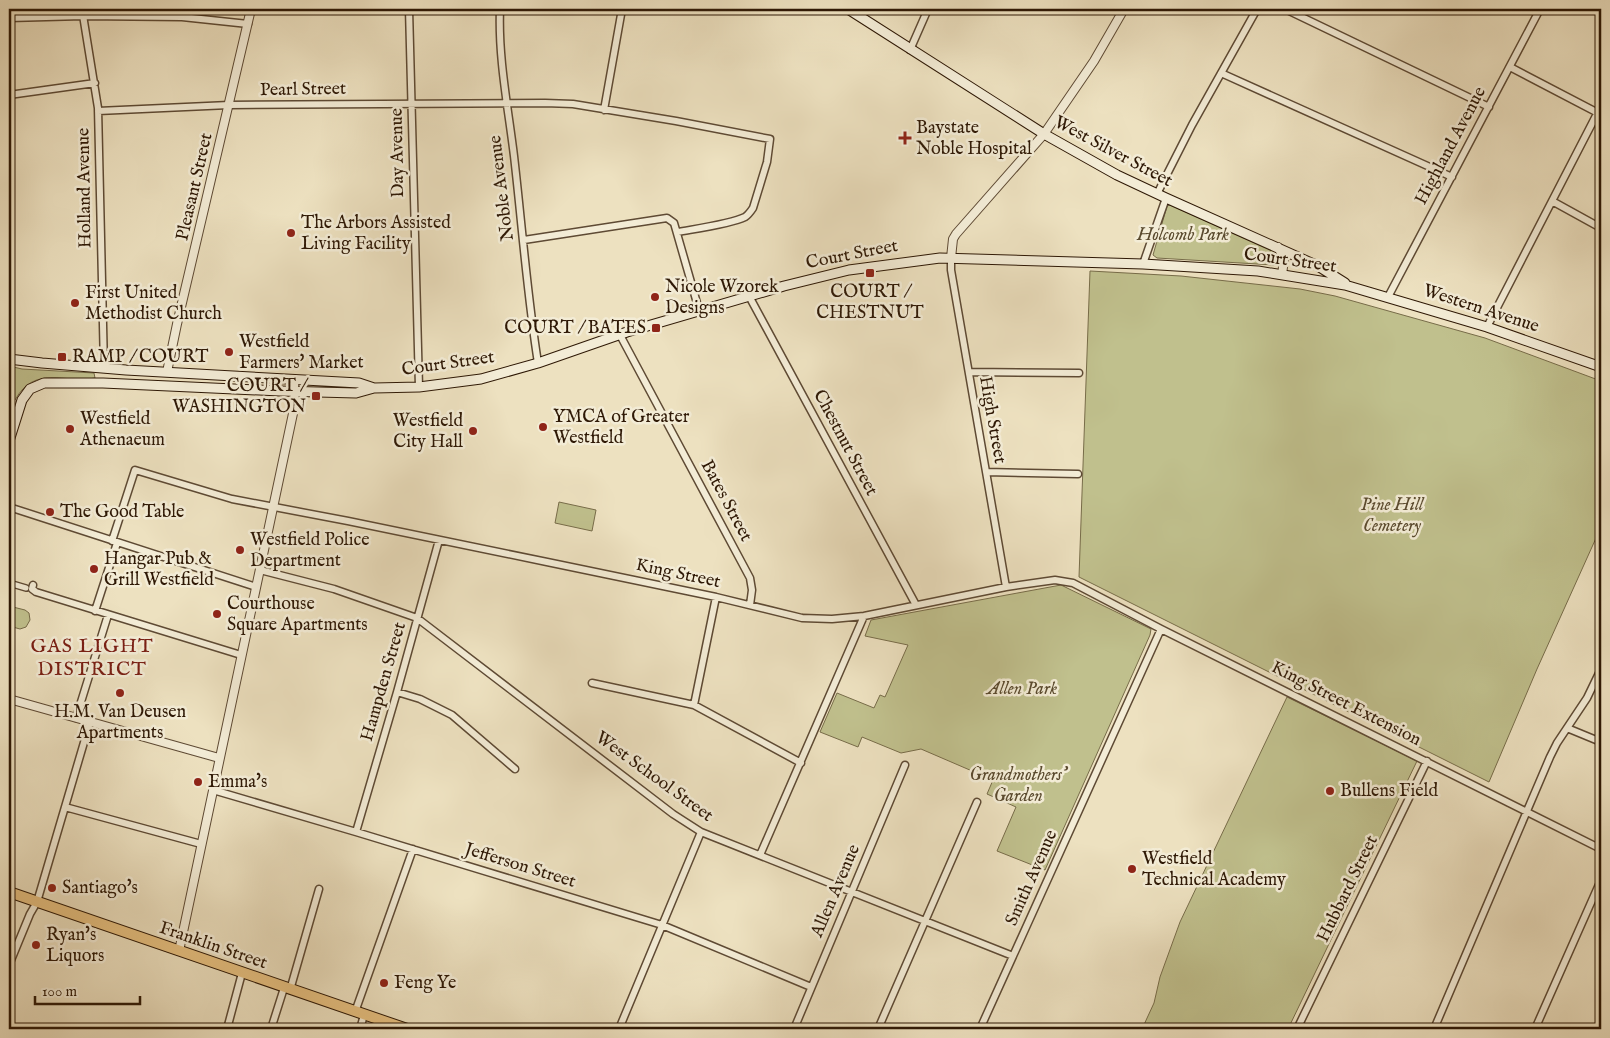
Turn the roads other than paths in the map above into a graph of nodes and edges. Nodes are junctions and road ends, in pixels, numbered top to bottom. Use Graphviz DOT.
graph roads {
  1 [pos="82,9"];
  2 [pos="251,9"];
  3 [pos="409,9"];
  4 [pos="500,9"];
  5 [pos="622,9"];
  6 [pos="848,9"];
  7 [pos="928,9"];
  8 [pos="1124,9"];
  9 [pos="1257,9"];
  10 [pos="1285,9"];
  11 [pos="1540,9"];
  12 [pos="83,16"];
  13 [pos="9,18"];
  14 [pos="248,24"];
  15 [pos="910,50"];
  16 [pos="1510,67"];
  17 [pos="1221,72"];
  18 [pos="95,83"];
  19 [pos="9,95"];
  20 [pos="411,103"];
  21 [pos="508,104"];
  22 [pos="229,105"];
  23 [pos="1601,106"];
  24 [pos="1489,107"];
  25 [pos="98,110"];
  26 [pos="604,110"];
  27 [pos="1600,114"];
  28 [pos="1044,134"];
  29 [pos="1452,177"];
  30 [pos="1161,196"];
  31 [pos="1552,201"];
  32 [pos="1601,228"];
  33 [pos="678,232"];
  34 [pos="524,240"];
  35 [pos="1278,247"];
  36 [pos="951,258"];
  37 [pos="1144,264"];
  38 [pos="1282,275"];
  39 [pos="1350,286"];
  40 [pos="749,296"];
  41 [pos="1388,297"];
  42 [pos="699,310"];
  43 [pos="1487,327"];
  44 [pos="620,334"];
  45 [pos="9,359"];
  46 [pos="538,363"];
  47 [pos="1601,367"];
  48 [pos="104,368"];
  49 [pos="167,372"];
  50 [pos="968,372"];
  51 [pos="1079,373"];
  52 [pos="230,375"];
  53 [pos="294,380"];
  54 [pos="103,383"];
  55 [pos="166,385"];
  56 [pos="419,387"];
  57 [pos="374,388"];
  58 [pos="230,389"];
  59 [pos="296,391"];
  60 [pos="9,403"];
  61 [pos="9,430"];
  62 [pos="9,441"];
  63 [pos="986,472"];
  64 [pos="1078,474"];
  65 [pos="9,507"];
  66 [pos="273,507"];
  67 [pos="440,540"];
  68 [pos="115,542"];
  69 [pos="260,570"];
  70 [pos="9,583"];
  71 [pos="1077,585"];
  72 [pos="29,586"];
  73 [pos="1006,587"];
  74 [pos="256,588"];
  75 [pos="716,597"];
  76 [pos="750,605"];
  77 [pos="916,606"];
  78 [pos="95,611"];
  79 [pos="108,614"];
  80 [pos="864,616"];
  81 [pos="417,618"];
  82 [pos="1161,629"];
  83 [pos="241,655"];
  84 [pos="1601,669"];
  85 [pos="592,683"];
  86 [pos="397,692"];
  87 [pos="9,699"];
  88 [pos="694,705"];
  89 [pos="76,718"];
  90 [pos="90,722"];
  91 [pos="1567,728"];
  92 [pos="1601,742"];
  93 [pos="219,758"];
  94 [pos="1426,761"];
  95 [pos="801,763"];
  96 [pos="905,765"];
  97 [pos="516,769"];
  98 [pos="213,790"];
  99 [pos="977,802"];
  100 [pos="65,807"];
  101 [pos="1527,812"];
  102 [pos="356,832"];
  103 [pos="701,832"];
  104 [pos="201,844"];
  105 [pos="1601,848"];
  106 [pos="413,849"];
  107 [pos="760,855"];
  108 [pos="1601,880"];
  109 [pos="319,889"];
  110 [pos="9,892"];
  111 [pos="852,892"];
  112 [pos="37,902"];
  113 [pos="924,922"];
  114 [pos="662,926"];
  115 [pos="179,951"];
  116 [pos="1013,956"];
  117 [pos="9,965"];
  118 [pos="242,973"];
  119 [pos="812,988"];
  120 [pos="287,989"];
  121 [pos="359,1014"];
  122 [pos="227,1029"];
  123 [pos="271,1029"];
  124 [pos="360,1029"];
  125 [pos="407,1029"];
  126 [pos="619,1029"];
  127 [pos="794,1029"];
  128 [pos="878,1029"];
  129 [pos="980,1029"];
  130 [pos="1298,1029"];
  131 [pos="1434,1029"];
  132 [pos="1535,1029"];
  1 -- 12 [label="street, Holland Avenue"];
  2 -- 14 [label="street, Pleasant Street"];
  3 -- 20 [label="street, Day Avenue"];
  4 -- 21 [label="street, Noble Avenue"];
  5 -- 26 [label="street"];
  6 -- 15 [label="main road, West Silver Street"];
  7 -- 15 [label="street"];
  8 -- 28 [label="street"];
  9 -- 17 [label="street"];
  10 -- 24 [label="street"];
  11 -- 16 [label="street, Highland Avenue"];
  12 -- 13 [label="street"];
  12 -- 14 [label="street"];
  12 -- 18 [label="street, Holland Avenue"];
  14 -- 22 [label="street, Pleasant Street"];
  15 -- 28 [label="main road, West Silver Street"];
  16 -- 24 [label="street, Highland Avenue"];
  16 -- 27 [label="street"];
  17 -- 29 [label="street"];
  17 -- 30 [label="street"];
  18 -- 19 [label="street"];
  18 -- 25 [label="street, Holland Avenue"];
  20 -- 21 [label="street, Pearl Street"];
  20 -- 22 [label="street, Pearl Street"];
  20 -- 56 [label="street, Day Avenue"];
  21 -- 26 [label="street, Pearl Street"];
  21 -- 34 [label="street, Noble Avenue"];
  22 -- 25 [label="street, Pearl Street"];
  22 -- 49 [label="street, Pleasant Street"];
  23 -- 27 [label="street"];
  24 -- 29 [label="street, Highland Avenue"];
  25 -- 48 [label="street, Holland Avenue"];
  26 -- 33 [label="street, Pearl Street"];
  27 -- 31 [label="street"];
  28 -- 30 [label="main road, West Silver Street"];
  28 -- 36 [label="street"];
  29 -- 41 [label="street, Highland Avenue"];
  30 -- 35 [label="main road, West Silver Street"];
  30 -- 37 [label="street"];
  31 -- 32 [label="street"];
  31 -- 43 [label="street"];
  33 -- 34 [label="street"];
  33 -- 42 [label="street"];
  34 -- 46 [label="street, Noble Avenue"];
  35 -- 38 [label="street"];
  35 -- 39 [label="main road, West Silver Street"];
  36 -- 37 [label="main road, Court Street"];
  36 -- 40 [label="main road, Court Street"];
  36 -- 50 [label="street, High Street"];
  37 -- 38 [label="main road, Court Street"];
  38 -- 39 [label="main road, Court Street"];
  39 -- 41 [label="main road, Western Avenue"];
  40 -- 42 [label="main road, Court Street"];
  40 -- 77 [label="street, Chestnut Street"];
  41 -- 43 [label="main road, Western Avenue"];
  42 -- 44 [label="main road, Court Street"];
  43 -- 47 [label="main road, Western Avenue"];
  44 -- 46 [label="main road, Court Street"];
  44 -- 76 [label="street, Bates Street"];
  45 -- 48 [label="main road, Court Street"];
  46 -- 56 [label="main road, Court Street"];
  48 -- 49 [label="main road, Court Street"];
  48 -- 54 [label="main road"];
  49 -- 52 [label="main road, Court Street"];
  49 -- 55 [label="main road"];
  50 -- 51 [label="street"];
  50 -- 63 [label="street, High Street"];
  52 -- 53 [label="main road, Court Street"];
  52 -- 58 [label="main road"];
  53 -- 57 [label="main road, Court Street"];
  53 -- 59 [label="street"];
  54 -- 55 [label="main road, Court Street"];
  54 -- 62 [label="main road, Court Street"];
  55 -- 58 [label="main road, Court Street"];
  56 -- 57 [label="main road, Court Street"];
  57 -- 59 [label="main road, Court Street"];
  58 -- 59 [label="main road, Court Street"];
  59 -- 66 [label="street"];
  60 -- 61 [label="main road"];
  63 -- 64 [label="street"];
  63 -- 73 [label="street, High Street"];
  65 -- 68 [label="street"];
  66 -- 67 [label="street, King Street"];
  66 -- 68 [label="street, King Street"];
  66 -- 69 [label="street"];
  67 -- 75 [label="street, King Street"];
  67 -- 81 [label="street, Hampden Street"];
  68 -- 74 [label="street"];
  68 -- 78 [label="street"];
  69 -- 74 [label="street"];
  69 -- 81 [label="street, West School Street"];
  70 -- 72 [label="street"];
  71 -- 73 [label="street, King Street"];
  71 -- 82 [label="street, King Street Extension"];
  72 -- 78 [label="street"];
  73 -- 77 [label="street, King Street"];
  74 -- 83 [label="street"];
  75 -- 76 [label="street, King Street"];
  75 -- 88 [label="street"];
  76 -- 80 [label="street, King Street"];
  77 -- 80 [label="street, King Street"];
  78 -- 79 [label="street"];
  79 -- 83 [label="street"];
  79 -- 89 [label="street"];
  80 -- 95 [label="street"];
  81 -- 86 [label="street, Hampden Street"];
  81 -- 103 [label="street, West School Street"];
  82 -- 94 [label="street, King Street Extension"];
  82 -- 116 [label="street, Smith Avenue"];
  83 -- 93 [label="street"];
  84 -- 91 [label="street"];
  85 -- 88 [label="street"];
  86 -- 97 [label="street"];
  86 -- 102 [label="street, Hampden Street"];
  87 -- 89 [label="street"];
  88 -- 95 [label="street"];
  89 -- 90 [label="street"];
  90 -- 93 [label="street"];
  90 -- 100 [label="street"];
  91 -- 92 [label="street"];
  91 -- 101 [label="street"];
  93 -- 98 [label="street"];
  94 -- 101 [label="street, King Street Extension"];
  94 -- 130 [label="street, Hubbard Street"];
  95 -- 107 [label="street"];
  96 -- 111 [label="street, Allen Avenue"];
  98 -- 102 [label="street, Jefferson Street"];
  98 -- 104 [label="street"];
  99 -- 113 [label="street"];
  100 -- 104 [label="street"];
  100 -- 112 [label="street"];
  101 -- 105 [label="street, King Street Extension"];
  101 -- 131 [label="street"];
  102 -- 106 [label="street, Jefferson Street"];
  103 -- 107 [label="street, West School Street"];
  103 -- 114 [label="street"];
  104 -- 115 [label="street"];
  106 -- 114 [label="street, Jefferson Street"];
  106 -- 121 [label="street"];
  107 -- 111 [label="street, West School Street"];
  108 -- 132 [label="street"];
  109 -- 120 [label="street"];
  110 -- 112 [label="main road, Franklin Street"];
  111 -- 113 [label="street, West School Street"];
  111 -- 119 [label="street, Allen Avenue"];
  112 -- 115 [label="main road, Franklin Street"];
  112 -- 117 [label="street"];
  113 -- 116 [label="street, West School Street"];
  113 -- 128 [label="street"];
  114 -- 119 [label="street, Jefferson Street"];
  114 -- 126 [label="street"];
  115 -- 118 [label="main road, Franklin Street"];
  116 -- 129 [label="street, Smith Avenue"];
  118 -- 120 [label="main road, Franklin Street"];
  118 -- 122 [label="street"];
  119 -- 127 [label="street, Allen Avenue"];
  120 -- 121 [label="main road, Franklin Street"];
  120 -- 123 [label="street"];
  121 -- 124 [label="street"];
  121 -- 125 [label="main road, Franklin Street"];
}
